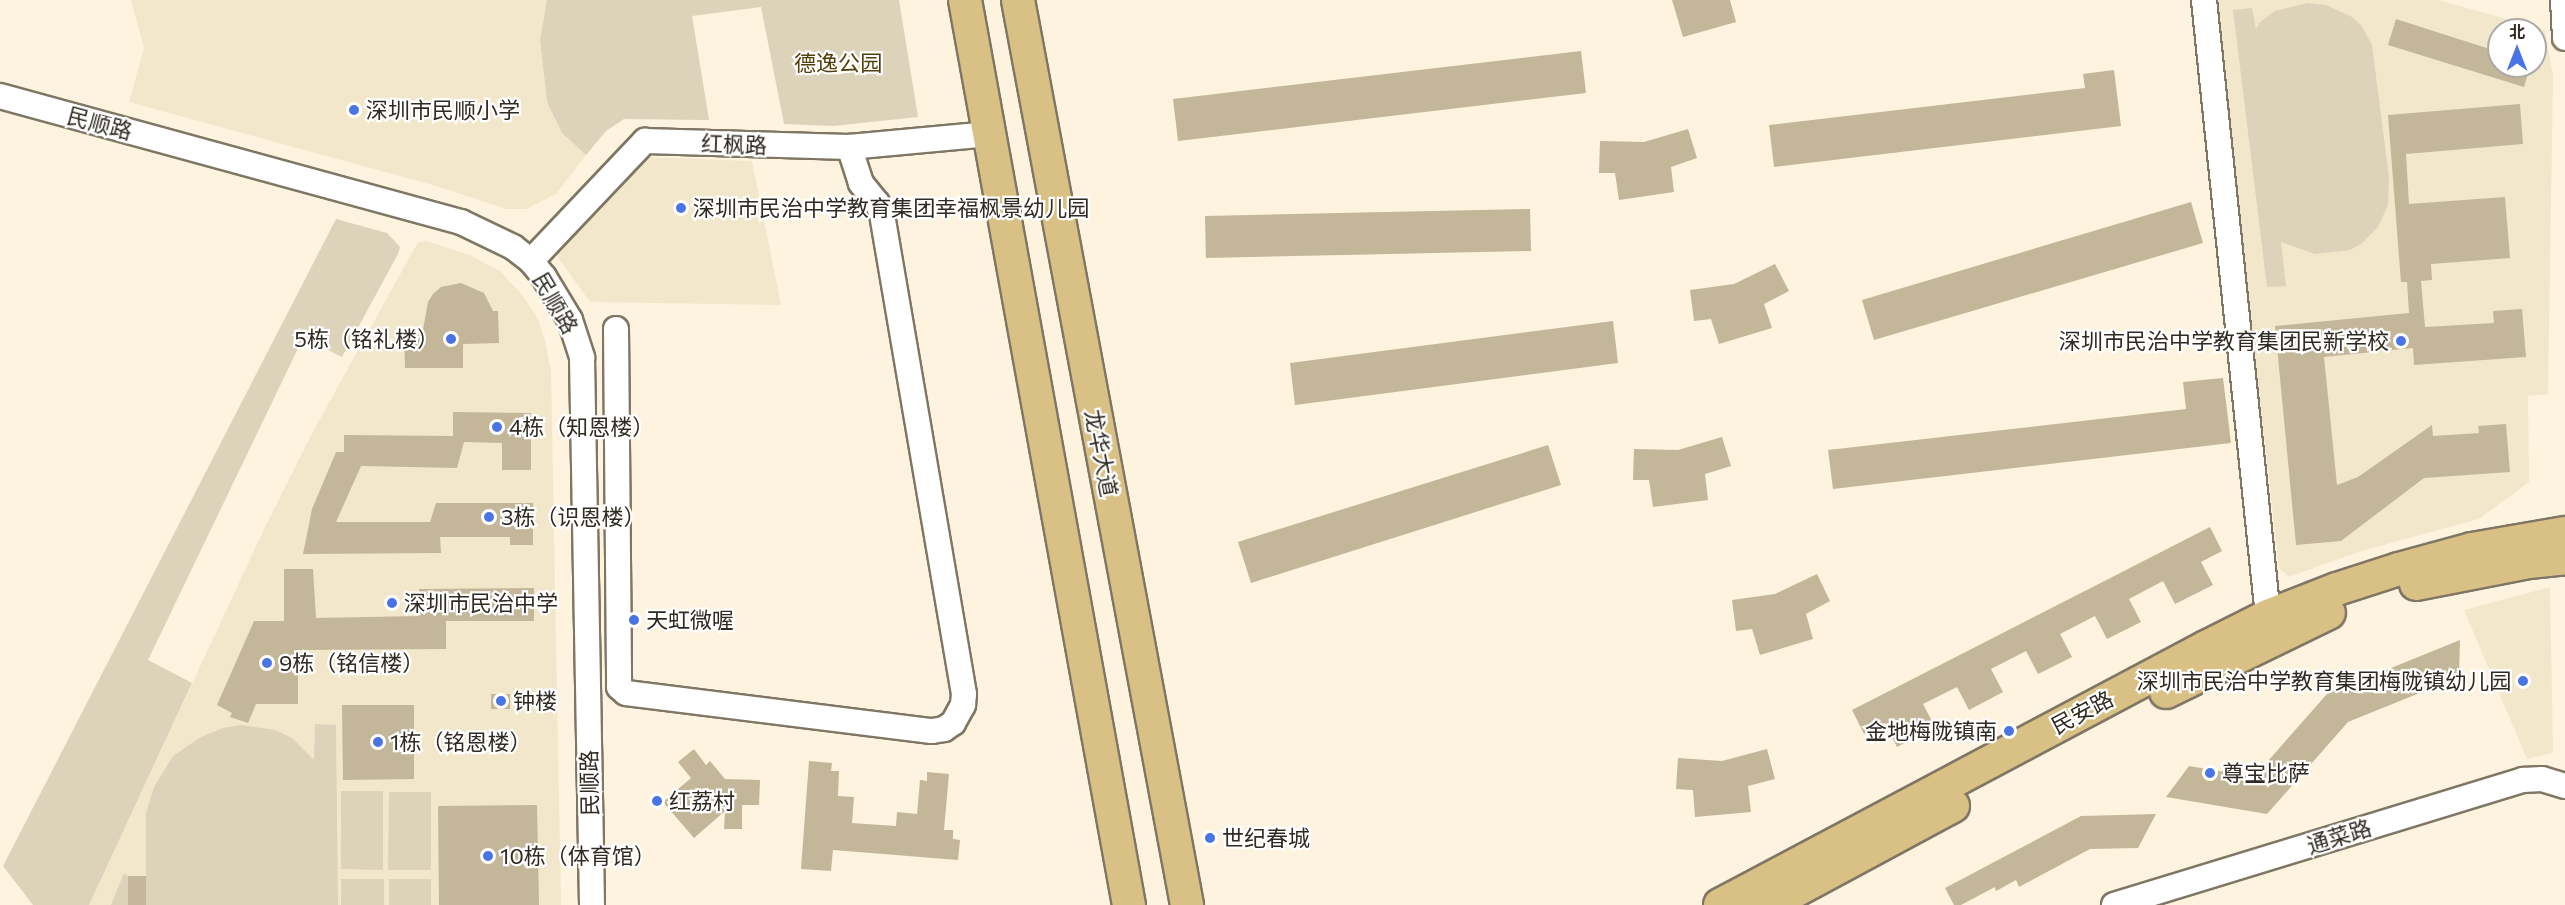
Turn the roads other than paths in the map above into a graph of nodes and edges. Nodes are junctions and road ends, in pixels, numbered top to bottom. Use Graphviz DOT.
graph roads {
  1 [pos="965,0"];
  2 [pos="1018,0"];
  3 [pos="2204,0"];
  4 [pos="2563,0"];
  5 [pos="2565,38"];
  6 [pos="0,96"];
  7 [pos="989,134"];
  8 [pos="849,147"];
  9 [pos="531,261"];
  10 [pos="616,329"];
  11 [pos="2565,533"];
  12 [pos="2565,558"];
  13 [pos="2268,616"];
  14 [pos="2565,786"];
  15 [pos="592,905"];
  16 [pos="1129,905"];
  17 [pos="1187,905"];
  18 [pos="1720,905"];
  19 [pos="1769,905"];
  20 [pos="2114,905"];
  1 -- 7 [label="main road"];
  2 -- 17 [label="main road, 龙华大道"];
  3 -- 13 [label="street"];
  4 -- 5 [label="street"];
  6 -- 9 [label="street, 民顺路"];
  7 -- 8 [label="street, 红枫路"];
  7 -- 16 [label="main road"];
  8 -- 9 [label="street, 红枫路"];
  8 -- 10 [label="street"];
  9 -- 15 [label="street, 民顺路"];
  11 -- 13 [label="main road, 民安路"];
  12 -- 19 [label="main road, 民安路"];
  13 -- 18 [label="main road, 民安路"];
  14 -- 20 [label="street, 通菜路"];
}
